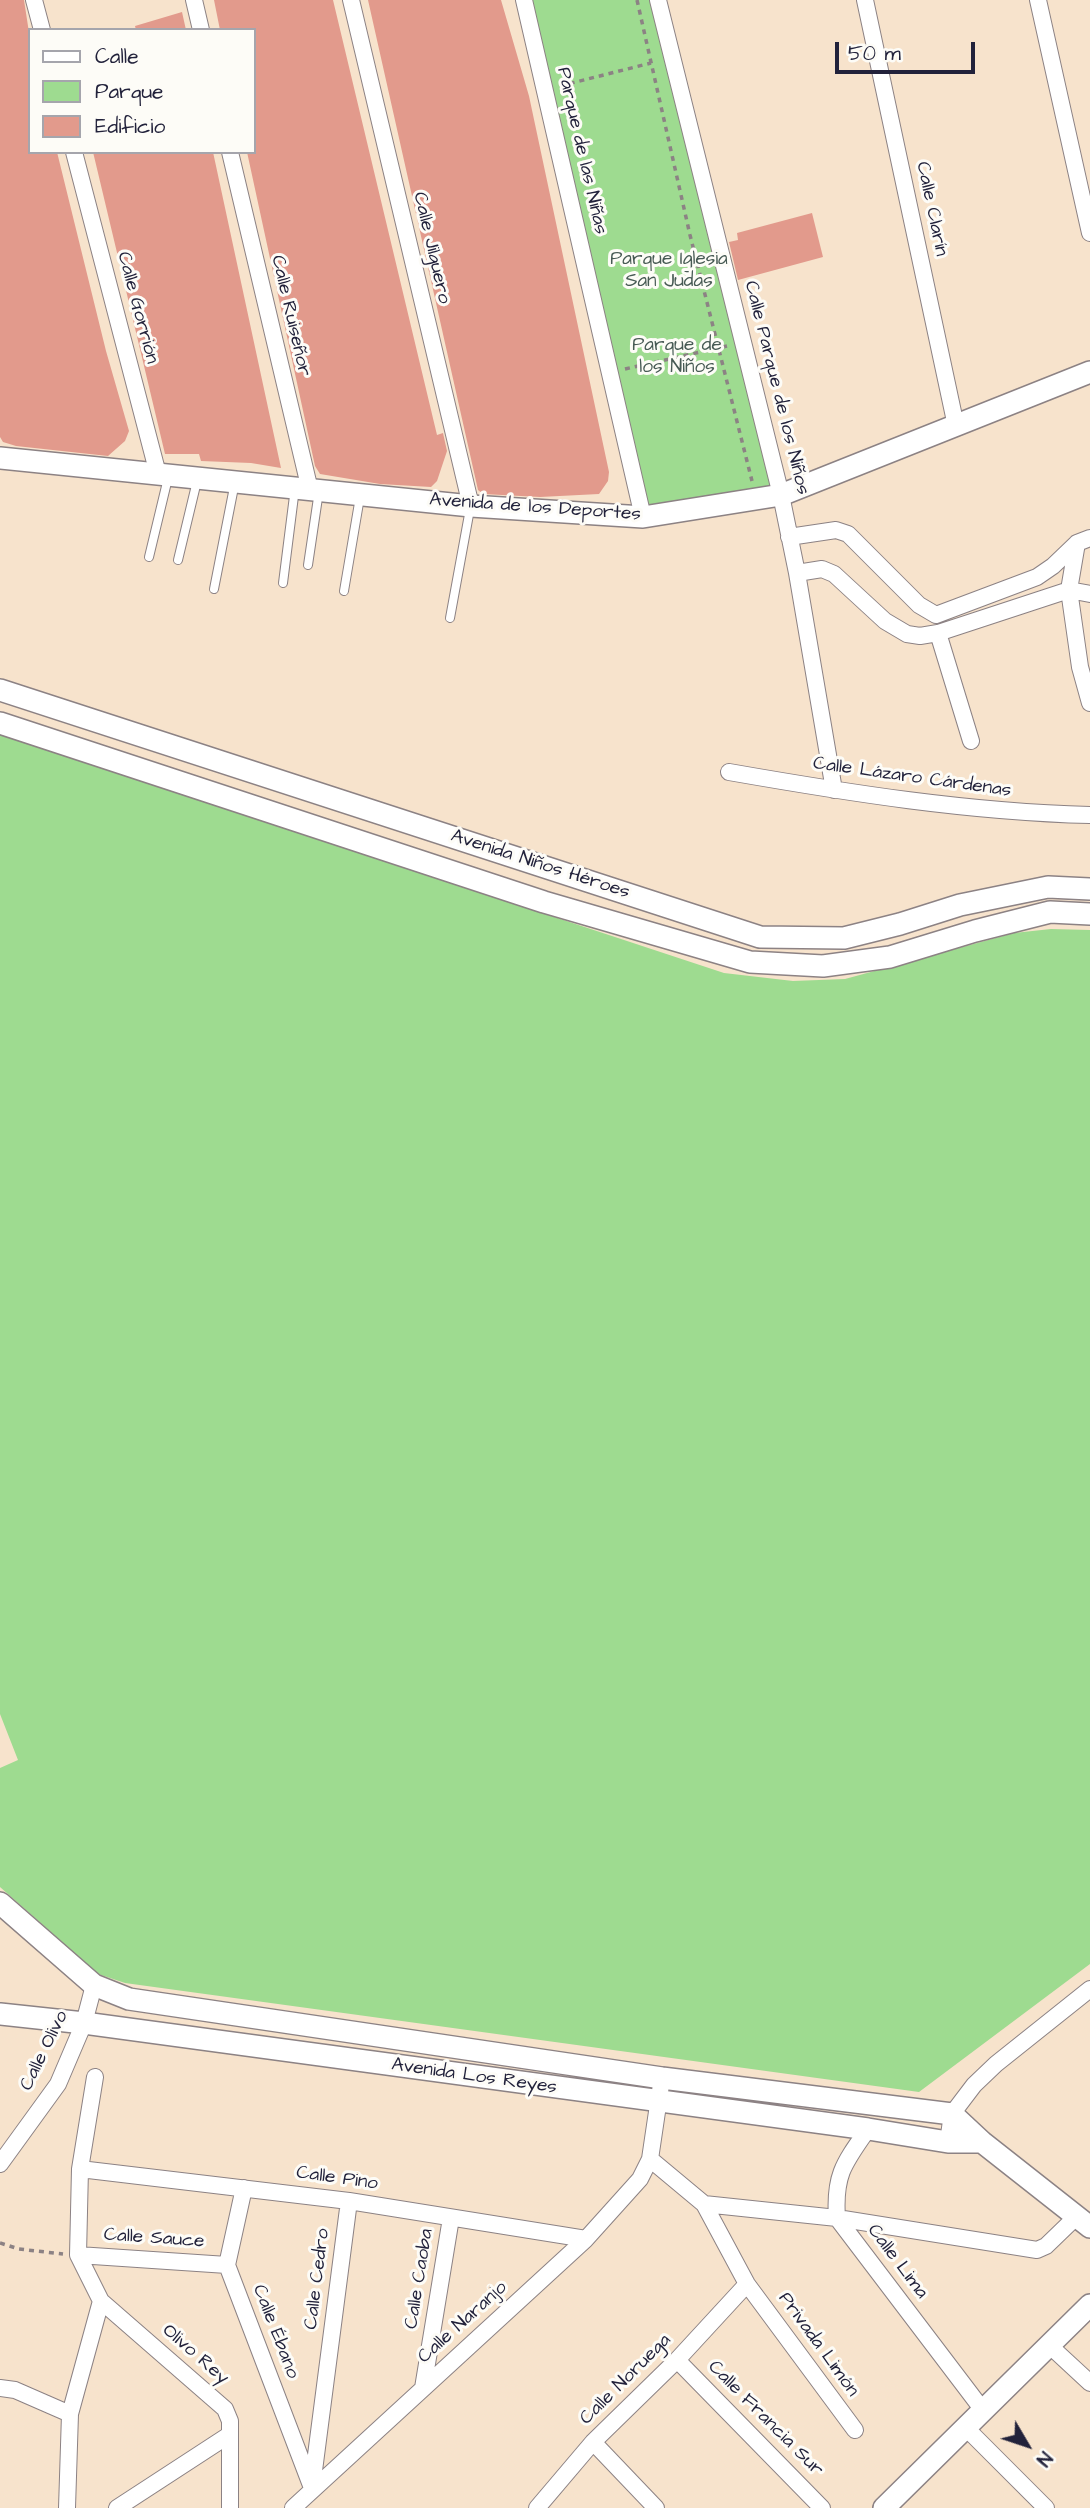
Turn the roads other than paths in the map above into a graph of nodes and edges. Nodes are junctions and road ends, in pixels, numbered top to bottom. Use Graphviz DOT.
graph roads {
  1 [pos="34,0"];
  2 [pos="194,0"];
  3 [pos="351,0"];
  4 [pos="524,0"];
  5 [pos="658,0"];
  6 [pos="865,0"];
  7 [pos="1038,0"];
  8 [pos="41,28"];
  9 [pos="201,28"];
  10 [pos="75,154"];
  11 [pos="230,154"];
  12 [pos="1090,233"];
  13 [pos="1090,372"];
  14 [pos="956,426"];
  15 [pos="0,458"];
  16 [pos="163,474"];
  17 [pos="198,478"];
  18 [pos="235,482"];
  19 [pos="308,490"];
  20 [pos="360,495"];
  21 [pos="781,495"];
  22 [pos="471,506"];
  23 [pos="643,517"];
  24 [pos="789,537"];
  25 [pos="1084,541"];
  26 [pos="149,557"];
  27 [pos="178,560"];
  28 [pos="308,565"];
  29 [pos="797,573"];
  30 [pos="283,583"];
  31 [pos="214,589"];
  32 [pos="1069,590"];
  33 [pos="344,591"];
  34 [pos="1090,594"];
  35 [pos="450,618"];
  36 [pos="938,633"];
  37 [pos="0,690"];
  38 [pos="1090,703"];
  39 [pos="0,723"];
  40 [pos="971,741"];
  41 [pos="729,772"];
  42 [pos="834,790"];
  43 [pos="1090,815"];
  44 [pos="554,869"];
  45 [pos="1090,889"];
  46 [pos="544,902"];
  47 [pos="1090,914"];
  48 [pos="0,1903"];
  49 [pos="94,1985"];
  50 [pos="1090,1989"];
  51 [pos="0,2014"];
  52 [pos="84,2023"];
  53 [pos="95,2077"];
  54 [pos="662,2078"];
  55 [pos="660,2102"];
  56 [pos="952,2114"];
  57 [pos="868,2129"];
  58 [pos="948,2142"];
  59 [pos="982,2142"];
  60 [pos="650,2159"];
  61 [pos="0,2164"];
  62 [pos="80,2169"];
  63 [pos="244,2188"];
  64 [pos="349,2201"];
  65 [pos="704,2204"];
  66 [pos="451,2218"];
  67 [pos="837,2218"];
  68 [pos="1083,2222"];
  69 [pos="586,2239"];
  70 [pos="78,2255"];
  71 [pos="228,2265"];
  72 [pos="747,2284"];
  73 [pos="101,2301"];
  74 [pos="1090,2305"];
  75 [pos="1049,2345"];
  76 [pos="677,2360"];
  77 [pos="1090,2383"];
  78 [pos="0,2388"];
  79 [pos="423,2388"];
  80 [pos="982,2409"];
  81 [pos="70,2414"];
  82 [pos="965,2427"];
  83 [pos="855,2430"];
  84 [pos="229,2435"];
  85 [pos="593,2442"];
  86 [pos="312,2488"];
  87 [pos="67,2508"];
  88 [pos="117,2508"];
  89 [pos="230,2508"];
  90 [pos="293,2508"];
  91 [pos="537,2508"];
  92 [pos="656,2508"];
  93 [pos="822,2508"];
  94 [pos="884,2508"];
  95 [pos="1046,2508"];
  1 -- 8 [label="street"];
  2 -- 9 [label="street"];
  3 -- 22 [label="street, Calle Jilguero"];
  4 -- 23 [label="street, Parque de las Niñas"];
  5 -- 21 [label="street, Calle Parque de los Niños"];
  6 -- 14 [label="street, Calle Clarín"];
  7 -- 12 [label="street"];
  10 -- 16 [label="street, Calle Gorrión"];
  11 -- 19 [label="street, Calle Ruiseñor"];
  13 -- 14 [label="street, Avenida de los Deportes"];
  14 -- 21 [label="street, Avenida de los Deportes"];
  15 -- 16 [label="street, Avenida de los Deportes"];
  16 -- 17 [label="street, Avenida de los Deportes"];
  16 -- 26 [label="lane"];
  17 -- 18 [label="street, Avenida de los Deportes"];
  17 -- 27 [label="lane"];
  18 -- 19 [label="street, Avenida de los Deportes"];
  18 -- 31 [label="lane"];
  19 -- 20 [label="street, Avenida de los Deportes"];
  19 -- 28 [label="lane"];
  19 -- 30 [label="lane"];
  20 -- 22 [label="street, Avenida de los Deportes"];
  20 -- 33 [label="lane"];
  21 -- 23 [label="street, Avenida de los Deportes"];
  21 -- 24 [label="street, Calle Parque de los Niños"];
  22 -- 23 [label="street, Avenida de los Deportes"];
  22 -- 35 [label="lane"];
  24 -- 25 [label="street"];
  24 -- 29 [label="street, Calle Parque de los Niños"];
  25 -- 32 [label="street"];
  29 -- 36 [label="street"];
  29 -- 42 [label="street, Calle Parque de los Niños"];
  32 -- 34 [label="street"];
  32 -- 36 [label="street"];
  32 -- 38 [label="street"];
  36 -- 40 [label="street"];
  37 -- 44 [label="street, Avenida Niños Héroes"];
  39 -- 46 [label="street, Avenida Niños Héroes"];
  41 -- 42 [label="street, Calle Lázaro Cárdenas"];
  42 -- 43 [label="street, Calle Lázaro Cárdenas"];
  44 -- 45 [label="street, Avenida Niños Héroes"];
  44 -- 46 [label="street"];
  46 -- 47 [label="street, Avenida Niños Héroes"];
  48 -- 49 [label="street, Avenida Los Reyes"];
  49 -- 52 [label="street, Calle Olivo"];
  49 -- 54 [label="street, Avenida Los Reyes"];
  50 -- 56 [label="street"];
  51 -- 52 [label="street, Avenida Los Reyes"];
  52 -- 55 [label="street, Avenida Los Reyes"];
  52 -- 61 [label="street, Calle Olivo"];
  53 -- 62 [label="street"];
  54 -- 55 [label="street"];
  54 -- 56 [label="street, Avenida Los Reyes"];
  55 -- 57 [label="street, Avenida Los Reyes"];
  55 -- 60 [label="street"];
  56 -- 58 [label="street"];
  56 -- 59 [label="street"];
  57 -- 58 [label="street, Avenida Los Reyes"];
  57 -- 67 [label="street"];
  58 -- 59 [label="street, Avenida Los Reyes"];
  59 -- 68 [label="street"];
  60 -- 65 [label="street"];
  60 -- 69 [label="street, Calle Naranjo"];
  62 -- 63 [label="street, Calle Pino"];
  62 -- 70 [label="street"];
  63 -- 64 [label="street, Calle Pino"];
  63 -- 71 [label="street"];
  64 -- 66 [label="street, Calle Pino"];
  64 -- 86 [label="street, Calle Cedro"];
  65 -- 67 [label="street"];
  65 -- 72 [label="street, Privada Limón"];
  66 -- 69 [label="street, Calle Pino"];
  66 -- 79 [label="street, Calle Caoba"];
  67 -- 68 [label="street"];
  67 -- 80 [label="street, Calle Lima"];
  69 -- 79 [label="street, Calle Naranjo"];
  70 -- 71 [label="street, Calle Sauce"];
  70 -- 73 [label="street, Olivo Rey"];
  71 -- 86 [label="street, Calle Ébano"];
  72 -- 76 [label="street, Calle Noruega"];
  72 -- 83 [label="street, Privada Limón"];
  73 -- 81 [label="street"];
  73 -- 84 [label="street, Olivo Rey"];
  74 -- 75 [label="street"];
  75 -- 77 [label="street"];
  75 -- 80 [label="street"];
  76 -- 85 [label="street, Calle Noruega"];
  76 -- 93 [label="street, Calle Francia Sur"];
  78 -- 81 [label="street"];
  79 -- 86 [label="street, Calle Naranjo"];
  80 -- 82 [label="street"];
  81 -- 87 [label="street"];
  82 -- 94 [label="street"];
  82 -- 95 [label="street"];
  84 -- 88 [label="street"];
  84 -- 89 [label="street, Olivo Rey"];
  85 -- 91 [label="street, Calle Noruega"];
  85 -- 92 [label="street"];
  86 -- 90 [label="street, Calle Naranjo"];
}
